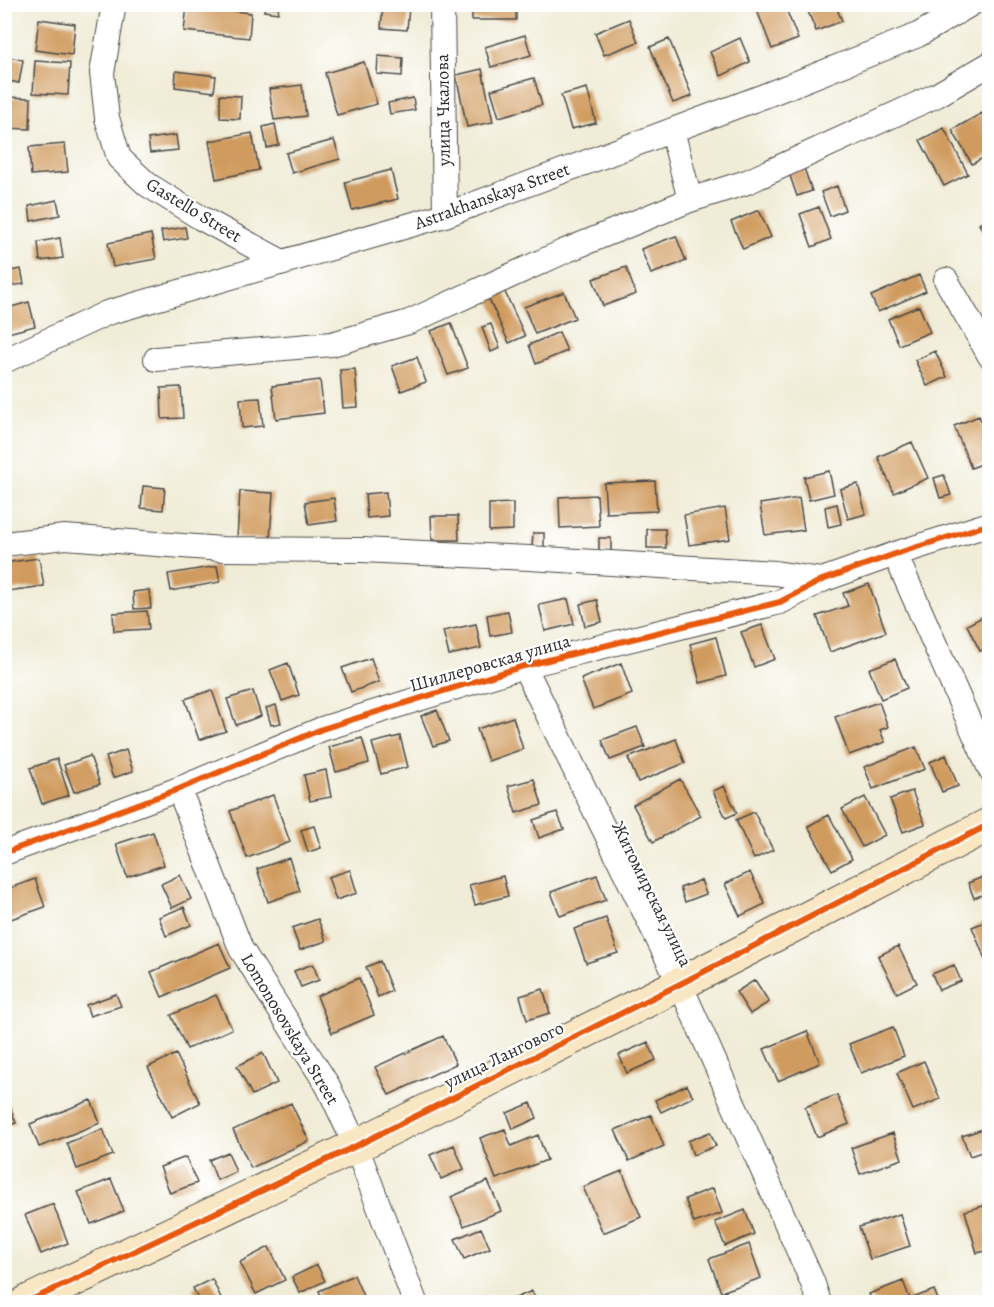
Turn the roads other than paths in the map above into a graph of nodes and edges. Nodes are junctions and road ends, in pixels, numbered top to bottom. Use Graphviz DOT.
graph roads {
  1 [pos="114,4"];
  2 [pos="442,4"];
  3 [pos="971,4"];
  4 [pos="990,64"];
  5 [pos="672,130"];
  6 [pos="690,200"];
  7 [pos="445,215"];
  8 [pos="284,263"];
  9 [pos="946,280"];
  10 [pos="990,356"];
  11 [pos="156,358"];
  12 [pos="4,361"];
  13 [pos="990,524"];
  14 [pos="4,544"];
  15 [pos="895,554"];
  16 [pos="822,580"];
  17 [pos="524,666"];
  18 [pos="990,769"];
  19 [pos="179,789"];
  20 [pos="990,824"];
  21 [pos="4,853"];
  22 [pos="680,984"];
  23 [pos="356,1146"];
  24 [pos="27,1302"];
  25 [pos="415,1302"];
  26 [pos="819,1302"];
  1 -- 8 [label="street, Gastello Street"];
  2 -- 7 [label="street, улица Чкалова"];
  3 -- 5 [label="street, Astrakhanskaya Street"];
  4 -- 6 [label="street"];
  5 -- 6 [label="street"];
  5 -- 7 [label="street, Astrakhanskaya Street"];
  6 -- 11 [label="street"];
  7 -- 8 [label="street, Astrakhanskaya Street"];
  8 -- 12 [label="street, Astrakhanskaya Street"];
  9 -- 10 [label="street"];
  13 -- 15 [label="street, Шиллеровская улица"];
  14 -- 16 [label="street, Шиллеровская улица"];
  15 -- 16 [label="street, Шиллеровская улица"];
  15 -- 18 [label="street"];
  16 -- 17 [label="street, Шиллеровская улица"];
  17 -- 19 [label="street, Шиллеровская улица"];
  17 -- 22 [label="street, Житомирская улица"];
  19 -- 21 [label="street, Шиллеровская улица"];
  19 -- 23 [label="street, Lomonosovskaya Street"];
  20 -- 22 [label="street, улица Лангового"];
  22 -- 23 [label="street, улица Лангового"];
  22 -- 26 [label="street, Житомирская улица"];
  23 -- 24 [label="street, улица Лангового"];
  23 -- 25 [label="street, Lomonosovskaya Street"];
}
